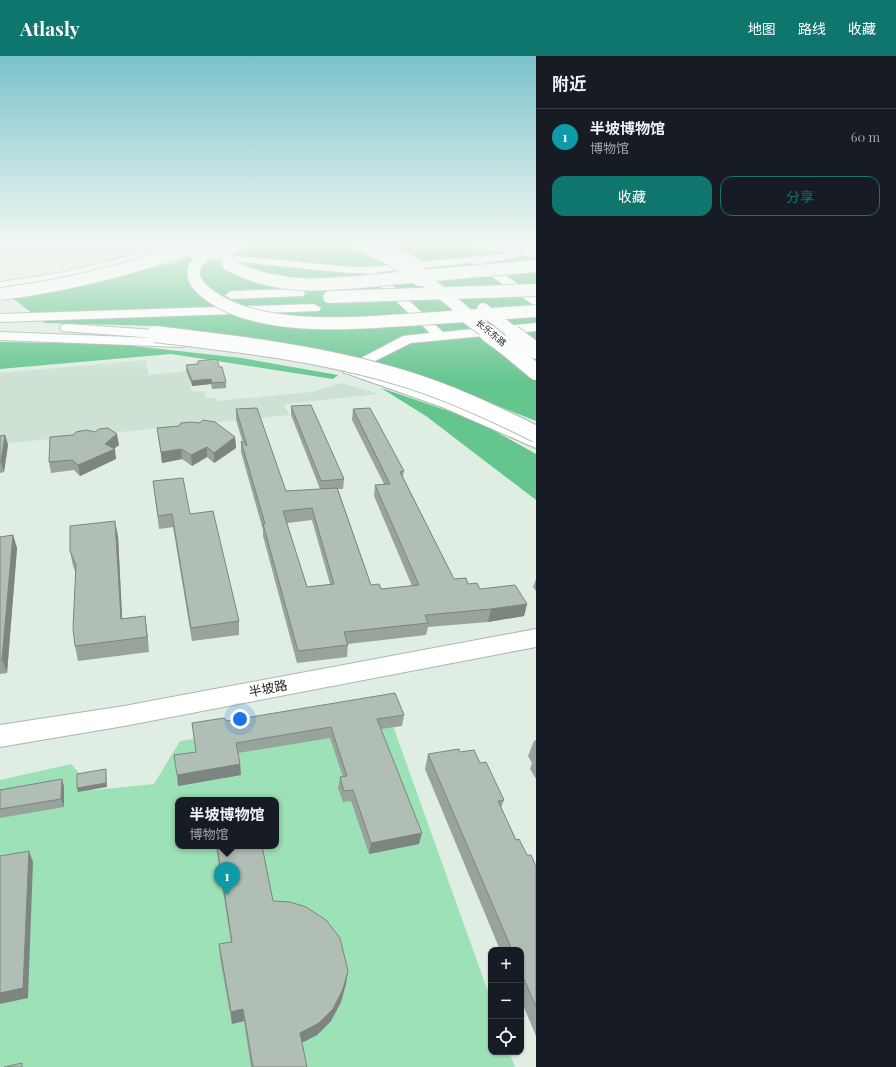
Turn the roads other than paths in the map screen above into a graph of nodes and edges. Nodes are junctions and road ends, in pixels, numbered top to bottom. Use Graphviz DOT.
graph roads {
  1 [pos="32,289"];
  2 [pos="201,289"];
  3 [pos="390,289"];
  4 [pos="397,289"];
  5 [pos="430,289"];
  6 [pos="437,289"];
  7 [pos="448,289"];
  8 [pos="458,289"];
  9 [pos="518,289"];
  10 [pos="536,290"];
  11 [pos="0,294"];
  12 [pos="190,297"];
  13 [pos="307,299"];
  14 [pos="536,301"];
  15 [pos="13,305"];
  16 [pos="0,307"];
  17 [pos="536,311"];
  18 [pos="0,318"];
  19 [pos="536,318"];
  20 [pos="0,326"];
  21 [pos="536,327"];
  22 [pos="155,334"];
  23 [pos="299,335"];
  24 [pos="440,335"];
  25 [pos="0,336"];
  26 [pos="268,336"];
  27 [pos="536,350"];
  28 [pos="518,356"];
  29 [pos="536,360"];
  30 [pos="349,370"];
  31 [pos="536,372"];
  32 [pos="536,434"];
  33 [pos="536,443"];
  34 [pos="536,638"];
  35 [pos="0,736"];
  1 -- 11 [label="main road, bridge"];
  2 -- 17 [label="main road, bridge"];
  3 -- 24 [label="street"];
  4 -- 13 [label="main road"];
  5 -- 28 [label="main road, bridge"];
  6 -- 28 [label="main road, 长乐东路, bridge"];
  7 -- 29 [label="main road, 长乐东路, bridge"];
  8 -- 27 [label="main road, bridge"];
  9 -- 14 [label="street"];
  10 -- 13 [label="main road, bridge"];
  12 -- 13 [label="main road"];
  13 -- 14 [label="main road"];
  13 -- 16 [label="main road"];
  13 -- 18 [label="main road"];
  15 -- 16 [label="main road"];
  19 -- 23 [label="main road, bridge"];
  20 -- 22 [label="main road"];
  21 -- 24 [label="street"];
  22 -- 26 [label="main road, bridge"];
  22 -- 32 [label="main road, bridge"];
  24 -- 30 [label="street"];
  25 -- 30 [label="main road"];
  28 -- 31 [label="main road, 长乐东路, bridge"];
  30 -- 33 [label="main road"];
  34 -- 35 [label="street, 半坡路"];
}
